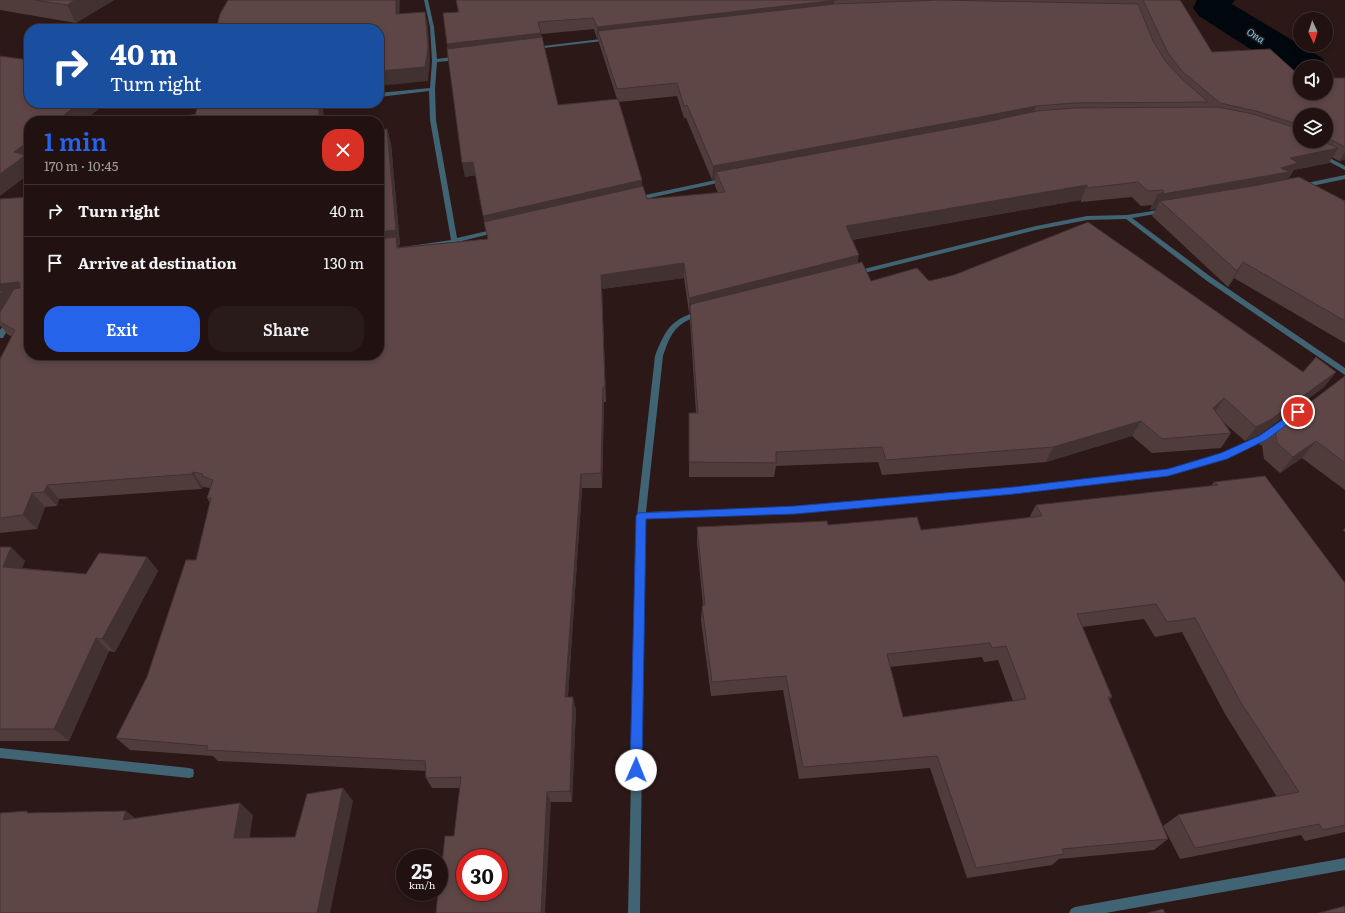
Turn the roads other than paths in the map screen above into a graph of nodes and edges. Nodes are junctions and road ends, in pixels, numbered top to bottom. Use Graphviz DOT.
graph roads {
  1 [pos="426,0"];
  2 [pos="618,38"];
  3 [pos="527,49"];
  4 [pos="466,57"];
  5 [pos="435,61"];
  6 [pos="432,89"];
  7 [pos="384,94"];
  8 [pos="210,114"];
  9 [pos="195,116"];
  10 [pos="1316,152"];
  11 [pos="1345,168"];
  12 [pos="1345,177"];
  13 [pos="735,178"];
  14 [pos="1298,187"];
  15 [pos="630,200"];
  16 [pos="1173,209"];
  17 [pos="1127,217"];
  18 [pos="501,230"];
  19 [pos="454,241"];
  20 [pos="402,248"];
  21 [pos="850,274"];
  22 [pos="705,312"];
  23 [pos="11,318"];
  24 [pos="0,336"];
  25 [pos="1345,372"];
  26 [pos="1282,424"];
  27 [pos="641,516"];
  28 [pos="0,753"];
  29 [pos="189,772"];
  30 [pos="1345,864"];
  31 [pos="634,913"];
  32 [pos="1075,913"];
  1 -- 5 [label="street"];
  2 -- 3 [label="street"];
  4 -- 5 [label="street"];
  5 -- 6 [label="street"];
  6 -- 7 [label="street"];
  6 -- 19 [label="street"];
  8 -- 9 [label="street"];
  10 -- 11 [label="street"];
  12 -- 14 [label="street"];
  13 -- 15 [label="street"];
  16 -- 17 [label="street"];
  17 -- 21 [label="street"];
  17 -- 25 [label="street"];
  18 -- 19 [label="street"];
  19 -- 20 [label="street"];
  22 -- 27 [label="street"];
  23 -- 24 [label="street"];
  26 -- 27 [label="street"];
  27 -- 31 [label="street"];
  28 -- 29 [label="street"];
  30 -- 32 [label="street"];
}
